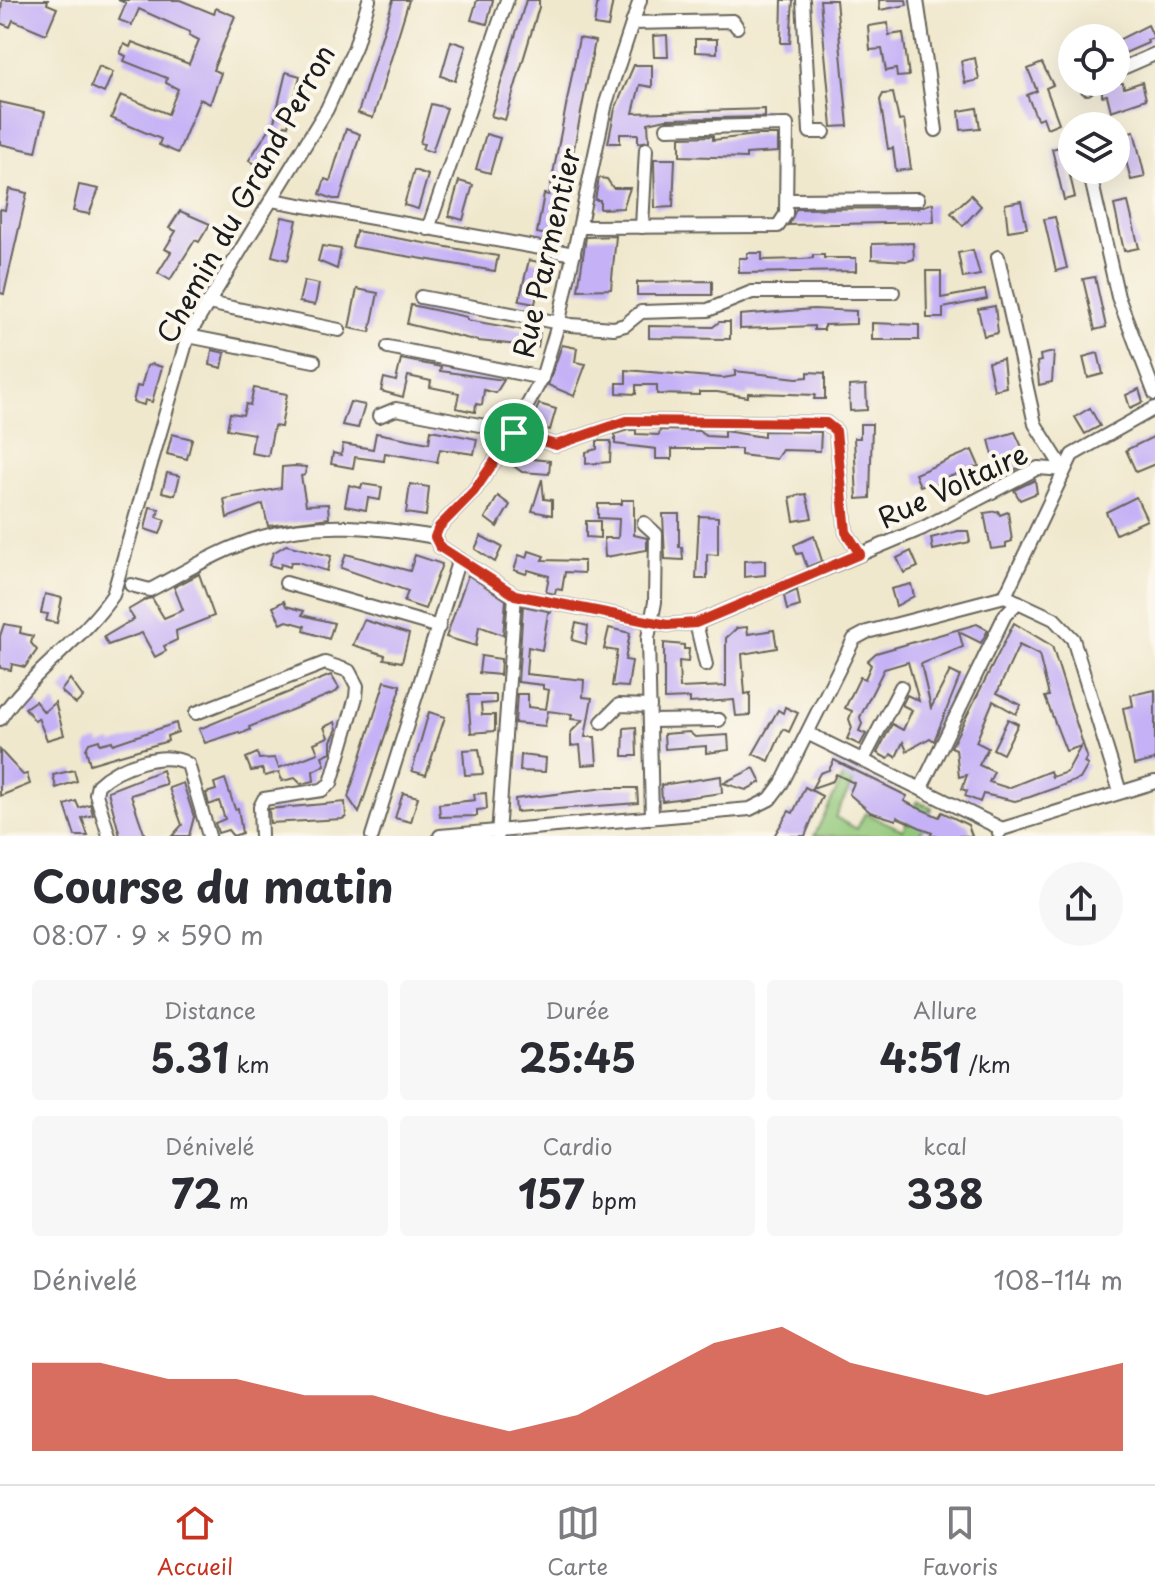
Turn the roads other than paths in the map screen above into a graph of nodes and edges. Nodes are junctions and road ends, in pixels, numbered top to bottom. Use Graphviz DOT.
graph roads {
  1 [pos="369,0"];
  2 [pos="507,0"];
  3 [pos="640,0"];
  4 [pos="803,0"];
  5 [pos="917,0"];
  6 [pos="632,23"];
  7 [pos="737,27"];
  8 [pos="1155,54"];
  9 [pos="1130,65"];
  10 [pos="667,128"];
  11 [pos="936,130"];
  12 [pos="824,132"];
  13 [pos="646,149"];
  14 [pos="1092,184"];
  15 [pos="918,199"];
  16 [pos="272,200"];
  17 [pos="787,200"];
  18 [pos="580,227"];
  19 [pos="642,227"];
  20 [pos="428,229"];
  21 [pos="574,254"];
  22 [pos="998,257"];
  23 [pos="893,292"];
  24 [pos="421,297"];
  25 [pos="208,303"];
  26 [pos="559,321"];
  27 [pos="339,330"];
  28 [pos="188,336"];
  29 [pos="388,347"];
  30 [pos="314,361"];
  31 [pos="542,378"];
  32 [pos="1155,394"];
  33 [pos="1155,408"];
  34 [pos="379,416"];
  35 [pos="510,438"];
  36 [pos="1064,470"];
  37 [pos="644,523"];
  38 [pos="435,537"];
  39 [pos="860,554"];
  40 [pos="459,559"];
  41 [pos="286,583"];
  42 [pos="131,585"];
  43 [pos="515,595"];
  44 [pos="1005,596"];
  45 [pos="1018,602"];
  46 [pos="652,622"];
  47 [pos="696,623"];
  48 [pos="439,627"];
  49 [pos="706,665"];
  50 [pos="901,687"];
  51 [pos="650,706"];
  52 [pos="196,713"];
  53 [pos="0,719"];
  54 [pos="719,720"];
  55 [pos="650,721"];
  56 [pos="602,722"];
  57 [pos="809,734"];
  58 [pos="863,760"];
  59 [pos="1155,782"];
  60 [pos="921,788"];
  61 [pos="1120,792"];
  62 [pos="652,818"];
  63 [pos="1000,832"];
  64 [pos="498,833"];
  65 [pos="109,836"];
  66 [pos="209,836"];
  67 [pos="261,836"];
  68 [pos="372,836"];
  69 [pos="440,836"];
  1 -- 16 [label="street, Chemin du Grand Perron"];
  2 -- 20 [label="street"];
  3 -- 6 [label="street, Rue Parmentier"];
  4 -- 12 [label="street"];
  5 -- 11 [label="street"];
  6 -- 7 [label="street"];
  6 -- 18 [label="street, Rue Parmentier"];
  8 -- 9 [label="street"];
  10 -- 17 [label="street"];
  13 -- 19 [label="street"];
  14 -- 32 [label="street"];
  15 -- 17 [label="street"];
  16 -- 20 [label="street"];
  16 -- 25 [label="street, Chemin du Grand Perron"];
  17 -- 19 [label="street"];
  18 -- 19 [label="street"];
  18 -- 21 [label="street, Rue Parmentier"];
  20 -- 21 [label="street"];
  21 -- 26 [label="street, Rue Parmentier"];
  22 -- 36 [label="street"];
  23 -- 26 [label="street"];
  24 -- 26 [label="street"];
  25 -- 27 [label="street"];
  25 -- 28 [label="street, Chemin du Grand Perron"];
  26 -- 31 [label="street, Rue Parmentier"];
  28 -- 30 [label="street"];
  28 -- 53 [label="street, Chemin du Grand Perron"];
  29 -- 31 [label="street"];
  31 -- 35 [label="street, Rue Parmentier"];
  33 -- 36 [label="street, Rue Voltaire"];
  34 -- 35 [label="street"];
  35 -- 38 [label="street, Rue Parmentier"];
  35 -- 39 [label="street"];
  36 -- 39 [label="street, Rue Voltaire"];
  36 -- 44 [label="street"];
  37 -- 46 [label="street"];
  38 -- 40 [label="street, Rue Voltaire"];
  38 -- 42 [label="street"];
  39 -- 47 [label="street, Rue Voltaire"];
  40 -- 43 [label="street, Rue Voltaire"];
  40 -- 48 [label="street"];
  41 -- 48 [label="street"];
  43 -- 46 [label="street, Rue Voltaire"];
  43 -- 64 [label="street"];
  44 -- 45 [label="street"];
  44 -- 57 [label="street"];
  45 -- 60 [label="street"];
  45 -- 61 [label="street"];
  46 -- 47 [label="street, Rue Voltaire"];
  46 -- 51 [label="street"];
  47 -- 49 [label="street"];
  48 -- 68 [label="street"];
  50 -- 58 [label="street"];
  51 -- 55 [label="street"];
  51 -- 56 [label="street"];
  52 -- 67 [label="street"];
  54 -- 55 [label="street"];
  55 -- 62 [label="street"];
  57 -- 58 [label="street"];
  57 -- 62 [label="street"];
  58 -- 60 [label="street"];
  59 -- 61 [label="street"];
  60 -- 63 [label="street"];
  61 -- 63 [label="street"];
  62 -- 64 [label="street"];
  64 -- 69 [label="street"];
  65 -- 66 [label="street"];
}
